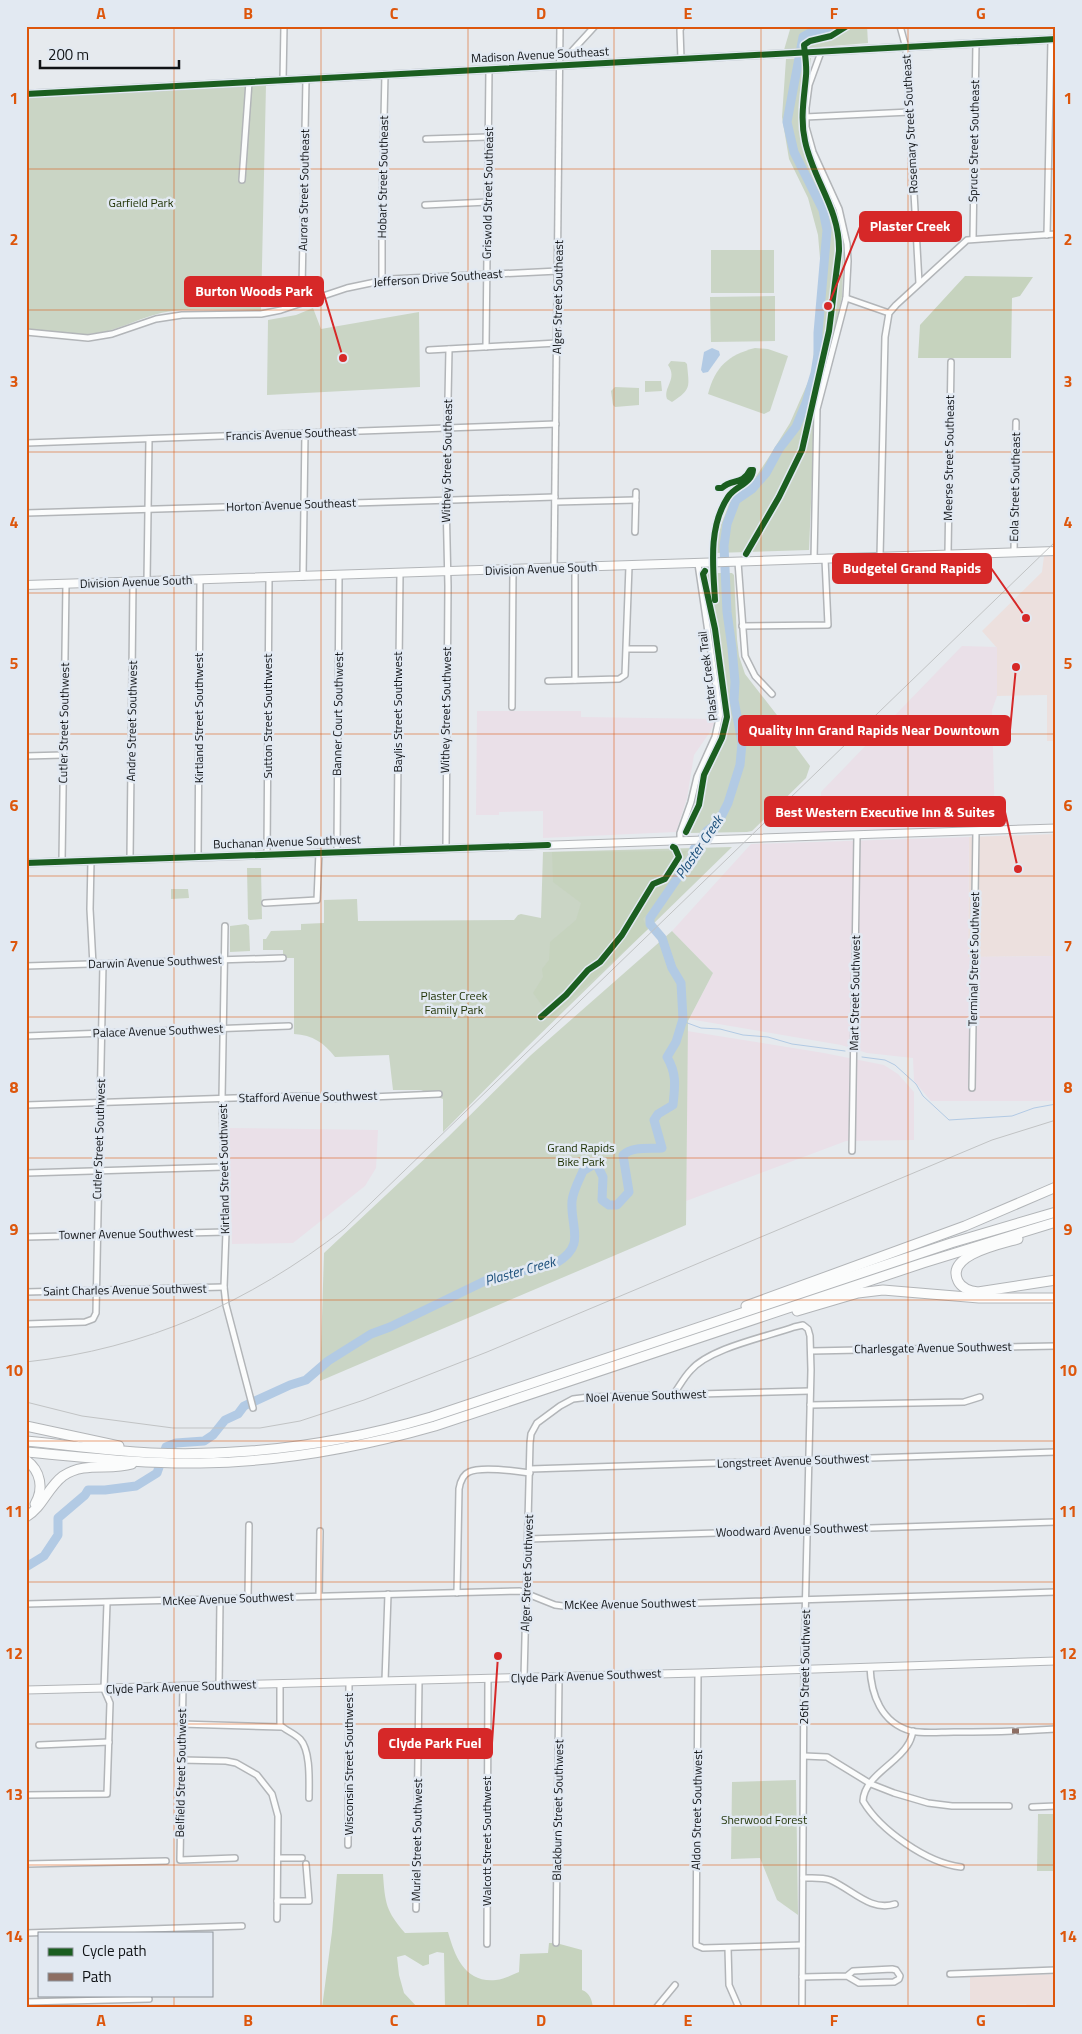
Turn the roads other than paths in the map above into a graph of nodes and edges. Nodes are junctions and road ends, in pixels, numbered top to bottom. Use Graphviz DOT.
graph roads {
  1 [pos="284,26"];
  2 [pos="560,26"];
  3 [pos="595,26"];
  4 [pos="682,26"];
  5 [pos="900,26"];
  6 [pos="1053,39"];
  7 [pos="976,44"];
  8 [pos="906,48"];
  9 [pos="572,51"];
  10 [pos="821,52"];
  11 [pos="681,59"];
  12 [pos="560,64"];
  13 [pos="489,69"];
  14 [pos="385,74"];
  15 [pos="306,79"];
  16 [pos="283,80"];
  17 [pos="249,82"];
  18 [pos="26,94"];
  19 [pos="910,112"];
  20 [pos="805,117"];
  21 [pos="488,136"];
  22 [pos="426,139"];
  23 [pos="242,180"];
  24 [pos="488,202"];
  25 [pos="426,205"];
  26 [pos="1056,234"];
  27 [pos="1047,235"];
  28 [pos="973,239"];
  29 [pos="558,271"];
  30 [pos="487,274"];
  31 [pos="382,280"];
  32 [pos="919,283"];
  33 [pos="846,298"];
  34 [pos="305,301"];
  35 [pos="889,313"];
  36 [pos="26,332"];
  37 [pos="557,343"];
  38 [pos="486,347"];
  39 [pos="429,350"];
  40 [pos="449,350"];
  41 [pos="951,362"];
  42 [pos="1016,422"];
  43 [pos="556,424"];
  44 [pos="447,428"];
  45 [pos="306,434"];
  46 [pos="149,439"];
  47 [pos="26,443"];
  48 [pos="636,492"];
  49 [pos="446,499"];
  50 [pos="555,499"];
  51 [pos="636,500"];
  52 [pos="304,504"];
  53 [pos="148,510"];
  54 [pos="26,513"];
  55 [pos="635,532"];
  56 [pos="1056,550"];
  57 [pos="1014,552"];
  58 [pos="948,554"];
  59 [pos="880,557"];
  60 [pos="825,559"];
  61 [pos="814,560"];
  62 [pos="735,563"];
  63 [pos="702,564"];
  64 [pos="628,566"];
  65 [pos="554,568"];
  66 [pos="576,568"];
  67 [pos="513,570"];
  68 [pos="446,572"];
  69 [pos="400,573"];
  70 [pos="339,576"];
  71 [pos="303,577"];
  72 [pos="269,578"];
  73 [pos="200,580"];
  74 [pos="133,582"];
  75 [pos="147,582"];
  76 [pos="66,584"];
  77 [pos="26,585"];
  78 [pos="742,626"];
  79 [pos="627,649"];
  80 [pos="654,649"];
  81 [pos="575,680"];
  82 [pos="548,681"];
  83 [pos="772,694"];
  84 [pos="512,707"];
  85 [pos="63,755"];
  86 [pos="26,756"];
  87 [pos="1056,828"];
  88 [pos="976,831"];
  89 [pos="857,835"];
  90 [pos="684,840"];
  91 [pos="446,848"];
  92 [pos="397,850"];
  93 [pos="319,852"];
  94 [pos="337,852"];
  95 [pos="268,854"];
  96 [pos="198,856"];
  97 [pos="130,859"];
  98 [pos="91,861"];
  99 [pos="62,862"];
  100 [pos="26,863"];
  101 [pos="265,903"];
  102 [pos="225,926"];
  103 [pos="283,958"];
  104 [pos="225,960"];
  105 [pos="103,964"];
  106 [pos="93,965"];
  107 [pos="26,966"];
  108 [pos="289,1026"];
  109 [pos="224,1029"];
  110 [pos="102,1033"];
  111 [pos="26,1036"];
  112 [pos="972,1088"];
  113 [pos="439,1094"];
  114 [pos="222,1099"];
  115 [pos="100,1103"];
  116 [pos="26,1105"];
  117 [pos="852,1151"];
  118 [pos="224,1167"];
  119 [pos="99,1171"];
  120 [pos="26,1173"];
  121 [pos="1056,1187"];
  122 [pos="1056,1212"];
  123 [pos="1056,1223"];
  124 [pos="226,1232"];
  125 [pos="97,1234"];
  126 [pos="26,1237"];
  127 [pos="1056,1280"];
  128 [pos="224,1287"];
  129 [pos="96,1290"];
  130 [pos="26,1292"];
  131 [pos="1056,1298"];
  132 [pos="26,1324"];
  133 [pos="677,1335"];
  134 [pos="696,1339"];
  135 [pos="1056,1346"];
  136 [pos="811,1351"];
  137 [pos="810,1391"];
  138 [pos="673,1395"];
  139 [pos="980,1397"];
  140 [pos="810,1405"];
  141 [pos="253,1408"];
  142 [pos="26,1426"];
  143 [pos="26,1441"];
  144 [pos="300,1451"];
  145 [pos="26,1452"];
  146 [pos="1056,1452"];
  147 [pos="148,1453"];
  148 [pos="26,1460"];
  149 [pos="808,1461"];
  150 [pos="142,1462"];
  151 [pos="530,1471"];
  152 [pos="26,1512"];
  153 [pos="26,1517"];
  154 [pos="1056,1522"];
  155 [pos="249,1524"];
  156 [pos="807,1530"];
  157 [pos="320,1531"];
  158 [pos="528,1538"];
  159 [pos="1056,1592"];
  160 [pos="457,1593"];
  161 [pos="526,1593"];
  162 [pos="388,1594"];
  163 [pos="319,1596"];
  164 [pos="248,1598"];
  165 [pos="220,1600"];
  166 [pos="806,1600"];
  167 [pos="107,1603"];
  168 [pos="26,1604"];
  169 [pos="1056,1661"];
  170 [pos="870,1667"];
  171 [pos="804,1669"];
  172 [pos="698,1673"];
  173 [pos="559,1677"];
  174 [pos="488,1678"];
  175 [pos="524,1678"];
  176 [pos="419,1680"];
  177 [pos="385,1681"];
  178 [pos="349,1682"];
  179 [pos="280,1684"];
  180 [pos="183,1686"];
  181 [pos="218,1686"];
  182 [pos="104,1689"];
  183 [pos="26,1690"];
  184 [pos="181,1724"];
  185 [pos="281,1727"];
  186 [pos="1056,1729"];
  187 [pos="913,1731"];
  188 [pos="1012,1731"];
  189 [pos="1019,1731"];
  190 [pos="109,1742"];
  191 [pos="39,1745"];
  192 [pos="804,1756"];
  193 [pos="181,1760"];
  194 [pos="870,1784"];
  195 [pos="26,1795"];
  196 [pos="309,1798"];
  197 [pos="1009,1806"];
  198 [pos="1056,1806"];
  199 [pos="1032,1807"];
  200 [pos="348,1845"];
  201 [pos="235,1858"];
  202 [pos="278,1858"];
  203 [pos="302,1858"];
  204 [pos="166,1861"];
  205 [pos="26,1864"];
  206 [pos="306,1864"];
  207 [pos="961,1867"];
  208 [pos="803,1878"];
  209 [pos="277,1900"];
  210 [pos="895,1904"];
  211 [pos="416,1910"];
  212 [pos="277,1919"];
  213 [pos="242,1926"];
  214 [pos="57,1932"];
  215 [pos="556,1943"];
  216 [pos="487,1944"];
  217 [pos="802,1945"];
  218 [pos="728,1948"];
  219 [pos="1056,1970"];
  220 [pos="950,1974"];
  221 [pos="847,1976"];
  222 [pos="802,1977"];
  223 [pos="675,1985"];
  224 [pos="149,1999"];
  225 [pos="26,2002"];
  226 [pos="656,2008"];
  227 [pos="739,2008"];
  228 [pos="802,2008"];
  1 -- 16 [label="street"];
  2 -- 12 [label="street, Alger Street Southeast"];
  3 -- 9 [label="street"];
  4 -- 11 [label="street"];
  5 -- 8 [label="street, Rosemary Street Southeast"];
  6 -- 7 [label="street, Madison Avenue Southeast"];
  6 -- 27 [label="street"];
  7 -- 8 [label="street, Madison Avenue Southeast"];
  7 -- 28 [label="street, Spruce Street Southeast"];
  8 -- 10 [label="street, Madison Avenue Southeast"];
  8 -- 19 [label="street, Rosemary Street Southeast"];
  10 -- 11 [label="street, Madison Avenue Southeast"];
  10 -- 20 [label="street"];
  11 -- 12 [label="street, Madison Avenue Southeast"];
  12 -- 13 [label="street, Madison Avenue Southeast"];
  12 -- 29 [label="street, Alger Street Southeast"];
  13 -- 14 [label="street, Madison Avenue Southeast"];
  13 -- 21 [label="street, Griswold Street Southeast"];
  14 -- 15 [label="street, Madison Avenue Southeast"];
  14 -- 31 [label="street, Hobart Street Southeast"];
  15 -- 16 [label="street, Madison Avenue Southeast"];
  15 -- 34 [label="street, Aurora Street Southeast"];
  16 -- 17 [label="street, Madison Avenue Southeast"];
  17 -- 18 [label="street, Madison Avenue Southeast"];
  17 -- 23 [label="street"];
  19 -- 20 [label="street"];
  19 -- 32 [label="street, Rosemary Street Southeast"];
  20 -- 33 [label="street"];
  21 -- 22 [label="street"];
  21 -- 24 [label="street, Griswold Street Southeast"];
  24 -- 25 [label="street"];
  24 -- 30 [label="street, Griswold Street Southeast"];
  26 -- 27 [label="street"];
  27 -- 28 [label="street"];
  28 -- 32 [label="street"];
  29 -- 30 [label="street, Jefferson Drive Southeast"];
  29 -- 37 [label="street, Alger Street Southeast"];
  30 -- 31 [label="street, Jefferson Drive Southeast"];
  30 -- 38 [label="street, Griswold Street Southeast"];
  31 -- 34 [label="street, Jefferson Drive Southeast"];
  32 -- 35 [label="street"];
  33 -- 35 [label="street"];
  33 -- 61 [label="street"];
  34 -- 36 [label="street, Jefferson Drive Southeast"];
  35 -- 59 [label="street"];
  37 -- 38 [label="street"];
  37 -- 43 [label="street, Alger Street Southeast"];
  38 -- 40 [label="street"];
  39 -- 40 [label="street"];
  40 -- 44 [label="street, Withey Street Southeast"];
  41 -- 58 [label="street, Meerse Street Southeast"];
  42 -- 57 [label="street, Eola Street Southeast"];
  43 -- 44 [label="street, Francis Avenue Southeast"];
  43 -- 50 [label="street, Alger Street Southeast"];
  44 -- 45 [label="street, Francis Avenue Southeast"];
  44 -- 49 [label="street, Withey Street Southeast"];
  45 -- 46 [label="street, Francis Avenue Southeast"];
  45 -- 52 [label="street"];
  46 -- 47 [label="street, Francis Avenue Southeast"];
  46 -- 53 [label="street"];
  48 -- 51 [label="street"];
  49 -- 50 [label="street, Horton Avenue Southeast"];
  49 -- 52 [label="street, Horton Avenue Southeast"];
  49 -- 68 [label="street, Withey Street Southeast"];
  50 -- 51 [label="street, Horton Avenue Southeast"];
  50 -- 65 [label="street, Alger Street Southeast"];
  51 -- 55 [label="street"];
  52 -- 53 [label="street, Horton Avenue Southeast"];
  52 -- 71 [label="street"];
  53 -- 54 [label="street, Horton Avenue Southeast"];
  53 -- 75 [label="street"];
  56 -- 57 [label="main road, Division Avenue South"];
  57 -- 58 [label="main road, Division Avenue South"];
  58 -- 59 [label="main road, Division Avenue South"];
  59 -- 60 [label="main road, Division Avenue South"];
  60 -- 61 [label="main road, Division Avenue South"];
  60 -- 78 [label="street"];
  61 -- 62 [label="main road, Division Avenue South"];
  62 -- 63 [label="main road, Division Avenue South"];
  62 -- 78 [label="street"];
  63 -- 64 [label="main road, Division Avenue South"];
  63 -- 90 [label="street"];
  64 -- 66 [label="main road, Division Avenue South"];
  64 -- 79 [label="street"];
  65 -- 66 [label="main road, Division Avenue South"];
  65 -- 67 [label="main road, Division Avenue South"];
  66 -- 81 [label="street"];
  67 -- 68 [label="main road, Division Avenue South"];
  67 -- 84 [label="street"];
  68 -- 69 [label="main road, Division Avenue South"];
  68 -- 91 [label="street, Withey Street Southwest"];
  69 -- 70 [label="main road, Division Avenue South"];
  69 -- 92 [label="street, Baylis Street Southwest"];
  70 -- 71 [label="main road, Division Avenue South"];
  70 -- 94 [label="street, Banner Court Southwest"];
  71 -- 72 [label="main road, Division Avenue South"];
  72 -- 73 [label="main road, Division Avenue South"];
  72 -- 95 [label="street, Sutton Street Southwest"];
  73 -- 75 [label="main road, Division Avenue South"];
  73 -- 96 [label="street, Kirtland Street Southwest"];
  74 -- 75 [label="main road, Division Avenue South"];
  74 -- 76 [label="main road, Division Avenue South"];
  74 -- 97 [label="street, Andre Street Southwest"];
  76 -- 77 [label="main road, Division Avenue South"];
  76 -- 85 [label="street, Cutler Street Southwest"];
  78 -- 83 [label="street"];
  79 -- 80 [label="street"];
  79 -- 81 [label="street"];
  81 -- 82 [label="street"];
  85 -- 86 [label="street"];
  85 -- 99 [label="street, Cutler Street Southwest"];
  87 -- 88 [label="street, Buchanan Avenue Southwest"];
  88 -- 89 [label="street, Buchanan Avenue Southwest"];
  88 -- 112 [label="street, Terminal Street Southwest"];
  89 -- 90 [label="street, Buchanan Avenue Southwest"];
  89 -- 117 [label="street, Mart Street Southwest"];
  90 -- 91 [label="street, Buchanan Avenue Southwest"];
  91 -- 92 [label="street, Buchanan Avenue Southwest"];
  92 -- 94 [label="street, Buchanan Avenue Southwest"];
  93 -- 94 [label="street, Buchanan Avenue Southwest"];
  93 -- 95 [label="street, Buchanan Avenue Southwest"];
  93 -- 101 [label="street"];
  95 -- 96 [label="street, Buchanan Avenue Southwest"];
  96 -- 97 [label="street, Buchanan Avenue Southwest"];
  97 -- 98 [label="street, Buchanan Avenue Southwest"];
  98 -- 99 [label="street, Buchanan Avenue Southwest"];
  98 -- 106 [label="street"];
  99 -- 100 [label="street, Buchanan Avenue Southwest"];
  102 -- 104 [label="street, Kirtland Street Southwest"];
  103 -- 104 [label="street, Darwin Avenue Southwest"];
  104 -- 105 [label="street, Darwin Avenue Southwest"];
  104 -- 109 [label="street, Kirtland Street Southwest"];
  105 -- 106 [label="street, Darwin Avenue Southwest"];
  105 -- 110 [label="street, Cutler Street Southwest"];
  106 -- 107 [label="street, Darwin Avenue Southwest"];
  108 -- 109 [label="street, Palace Avenue Southwest"];
  109 -- 110 [label="street, Palace Avenue Southwest"];
  109 -- 114 [label="street, Kirtland Street Southwest"];
  110 -- 111 [label="street, Palace Avenue Southwest"];
  110 -- 115 [label="street, Cutler Street Southwest"];
  113 -- 114 [label="street, Stafford Avenue Southwest"];
  114 -- 115 [label="street, Stafford Avenue Southwest"];
  114 -- 118 [label="street, Kirtland Street Southwest"];
  115 -- 116 [label="street, Stafford Avenue Southwest"];
  115 -- 119 [label="street, Cutler Street Southwest"];
  118 -- 119 [label="street"];
  118 -- 124 [label="street, Kirtland Street Southwest"];
  119 -- 120 [label="street"];
  119 -- 125 [label="street, Cutler Street Southwest"];
  121 -- 133 [label="highway"];
  122 -- 133 [label="highway"];
  123 -- 127 [label="highway"];
  123 -- 134 [label="highway"];
  124 -- 125 [label="street, Towner Avenue Southwest"];
  124 -- 128 [label="street, Kirtland Street Southwest"];
  125 -- 126 [label="street, Towner Avenue Southwest"];
  125 -- 129 [label="street, Cutler Street Southwest"];
  128 -- 129 [label="street, Saint Charles Avenue Southwest"];
  128 -- 141 [label="street, Kirtland Street Southwest"];
  129 -- 130 [label="street, Saint Charles Avenue Southwest"];
  129 -- 132 [label="street, Cutler Street Southwest"];
  131 -- 134 [label="highway"];
  133 -- 144 [label="highway"];
  134 -- 144 [label="highway"];
  135 -- 136 [label="street, Charlesgate Avenue Southwest"];
  136 -- 137 [label="street, 26th Street Southwest"];
  136 -- 138 [label="street, 26th Street Southwest"];
  137 -- 138 [label="street, Noel Avenue Southwest"];
  137 -- 140 [label="street, 26th Street Southwest"];
  138 -- 151 [label="street, Noel Avenue Southwest"];
  139 -- 140 [label="street"];
  140 -- 149 [label="street, 26th Street Southwest"];
  142 -- 147 [label="highway"];
  143 -- 147 [label="highway"];
  144 -- 147 [label="highway"];
  144 -- 150 [label="highway"];
  145 -- 150 [label="highway"];
  146 -- 149 [label="street, Longstreet Avenue Southwest"];
  148 -- 152 [label="highway"];
  149 -- 151 [label="street, Longstreet Avenue Southwest"];
  149 -- 156 [label="street, 26th Street Southwest"];
  150 -- 153 [label="highway"];
  151 -- 158 [label="street, Alger Street Southwest"];
  151 -- 160 [label="street, Longstreet Avenue Southwest"];
  154 -- 156 [label="street, Woodward Avenue Southwest"];
  155 -- 164 [label="street"];
  156 -- 158 [label="street, Woodward Avenue Southwest"];
  156 -- 166 [label="street, 26th Street Southwest"];
  157 -- 163 [label="street"];
  158 -- 161 [label="street, Alger Street Southwest"];
  159 -- 166 [label="street, McKee Avenue Southwest"];
  160 -- 161 [label="street, McKee Avenue Southwest"];
  160 -- 162 [label="street, McKee Avenue Southwest"];
  161 -- 166 [label="street, McKee Avenue Southwest"];
  161 -- 175 [label="street, Alger Street Southwest"];
  162 -- 163 [label="street, McKee Avenue Southwest"];
  162 -- 177 [label="street"];
  163 -- 164 [label="street, McKee Avenue Southwest"];
  164 -- 165 [label="street, McKee Avenue Southwest"];
  165 -- 167 [label="street, McKee Avenue Southwest"];
  165 -- 181 [label="street"];
  166 -- 171 [label="street, 26th Street Southwest"];
  167 -- 168 [label="street, McKee Avenue Southwest"];
  167 -- 182 [label="street"];
  169 -- 170 [label="street, Clyde Park Avenue Southwest"];
  170 -- 171 [label="street, Clyde Park Avenue Southwest"];
  170 -- 187 [label="street"];
  171 -- 172 [label="street, Clyde Park Avenue Southwest"];
  171 -- 192 [label="street, 26th Street Southwest"];
  172 -- 173 [label="street, Clyde Park Avenue Southwest"];
  172 -- 218 [label="street, Aldon Street Southwest"];
  173 -- 175 [label="street, Clyde Park Avenue Southwest"];
  173 -- 215 [label="street, Blackburn Street Southwest"];
  174 -- 175 [label="street, Clyde Park Avenue Southwest"];
  174 -- 176 [label="street, Clyde Park Avenue Southwest"];
  174 -- 216 [label="street, Walcott Street Southwest"];
  176 -- 177 [label="street, Clyde Park Avenue Southwest"];
  176 -- 211 [label="street, Muriel Street Southwest"];
  177 -- 178 [label="street, Clyde Park Avenue Southwest"];
  178 -- 179 [label="street, Clyde Park Avenue Southwest"];
  178 -- 200 [label="street, Wisconsin Street Southwest"];
  179 -- 181 [label="street, Clyde Park Avenue Southwest"];
  179 -- 185 [label="street"];
  180 -- 181 [label="street, Clyde Park Avenue Southwest"];
  180 -- 182 [label="street, Clyde Park Avenue Southwest"];
  180 -- 184 [label="street, Belfield Street Southwest"];
  182 -- 183 [label="street, Clyde Park Avenue Southwest"];
  182 -- 190 [label="street"];
  184 -- 185 [label="street"];
  184 -- 193 [label="street, Belfield Street Southwest"];
  185 -- 196 [label="street"];
  186 -- 189 [label="street"];
  187 -- 188 [label="street"];
  187 -- 194 [label="street"];
  190 -- 191 [label="street"];
  190 -- 195 [label="street"];
  192 -- 194 [label="street"];
  192 -- 208 [label="street, 26th Street Southwest"];
  193 -- 201 [label="street, Belfield Street Southwest"];
  193 -- 202 [label="street"];
  194 -- 197 [label="street"];
  194 -- 207 [label="street"];
  198 -- 199 [label="street"];
  202 -- 203 [label="street"];
  202 -- 209 [label="street"];
  204 -- 205 [label="street"];
  206 -- 209 [label="street"];
  208 -- 210 [label="street"];
  208 -- 217 [label="street, 26th Street Southwest"];
  209 -- 212 [label="street"];
  213 -- 214 [label="street"];
  217 -- 218 [label="street"];
  217 -- 222 [label="street, 26th Street Southwest"];
  218 -- 227 [label="street"];
  219 -- 220 [label="street"];
  221 -- 221 [label="street"];
  221 -- 222 [label="street"];
  222 -- 228 [label="street, 26th Street Southwest"];
  223 -- 226 [label="street"];
  224 -- 225 [label="street"];
}
